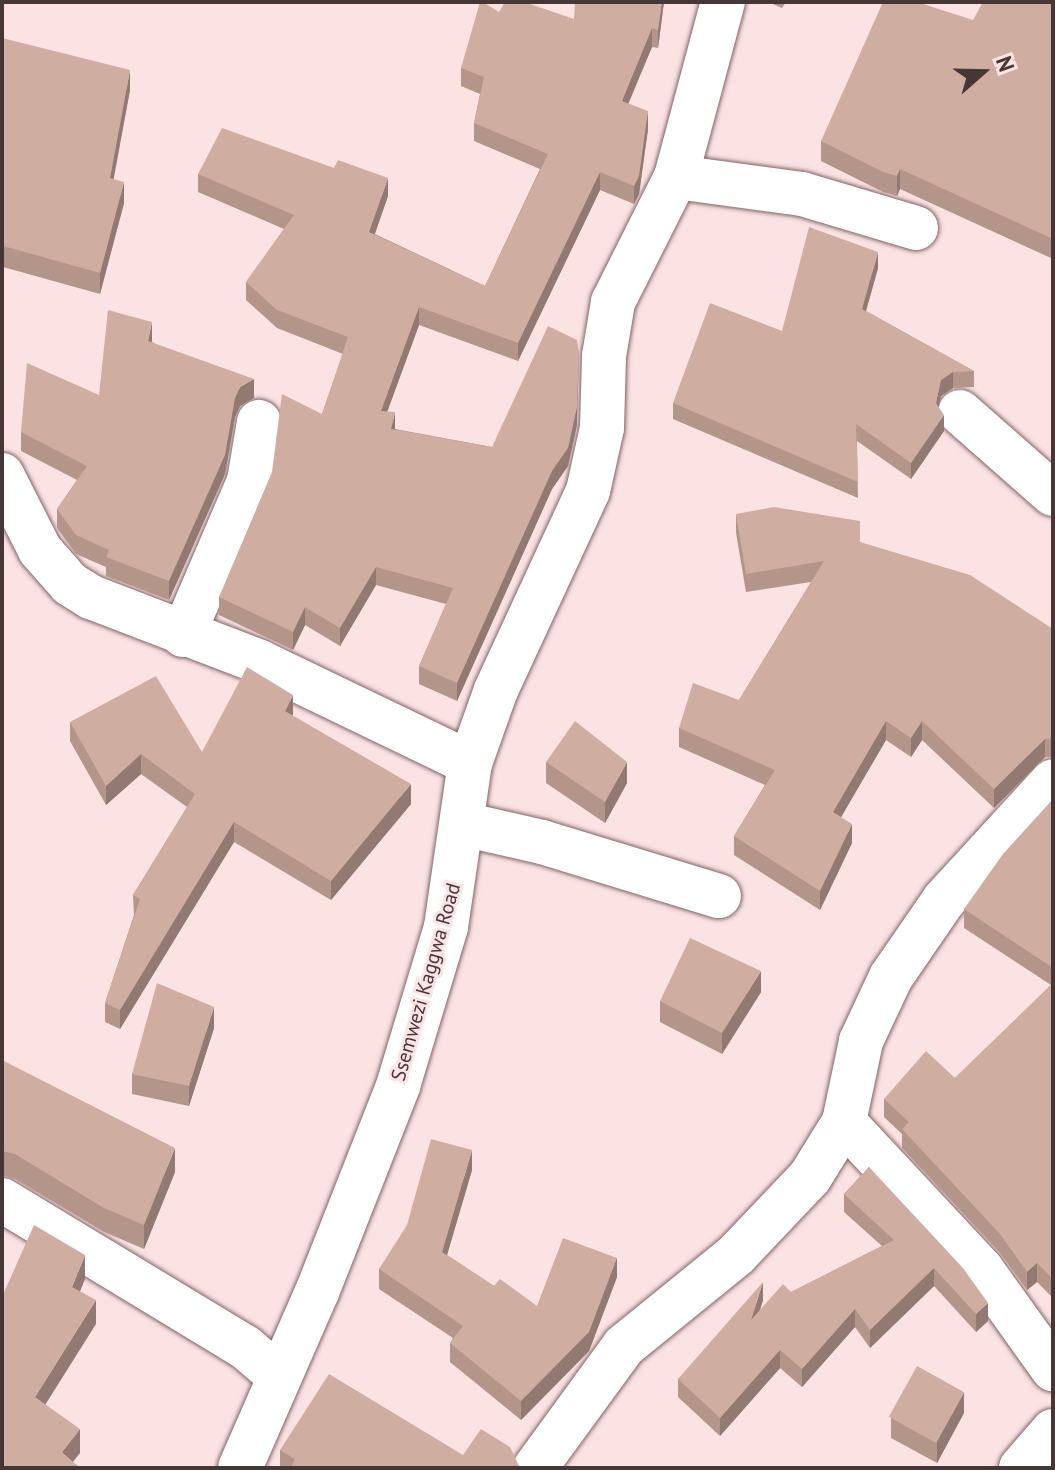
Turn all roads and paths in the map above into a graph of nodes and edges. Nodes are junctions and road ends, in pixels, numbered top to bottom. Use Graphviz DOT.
graph roads {
  1 [pos="723,2"];
  2 [pos="676,177"];
  3 [pos="916,228"];
  4 [pos="960,412"];
  5 [pos="259,422"];
  6 [pos="2,475"];
  7 [pos="1053,494"];
  8 [pos="183,635"];
  9 [pos="470,763"];
  10 [pos="1053,781"];
  11 [pos="463,824"];
  12 [pos="719,896"];
  13 [pos="844,1122"];
  14 [pos="2,1200"];
  15 [pos="1053,1369"];
  16 [pos="279,1376"];
  17 [pos="1053,1431"];
  18 [pos="240,1468"];
  19 [pos="535,1468"];
  20 [pos="1021,1468"];
  1 -- 2 [label="street, Ssemwezi Kaggwa Road"];
  2 -- 3 [label="street"];
  2 -- 9 [label="street, Ssemwezi Kaggwa Road"];
  4 -- 7 [label="street"];
  5 -- 8 [label="street"];
  6 -- 8 [label="street"];
  8 -- 9 [label="street"];
  9 -- 11 [label="street, Ssemwezi Kaggwa Road"];
  10 -- 13 [label="street"];
  11 -- 12 [label="street"];
  11 -- 16 [label="street, Ssemwezi Kaggwa Road"];
  13 -- 15 [label="street"];
  13 -- 19 [label="street"];
  14 -- 16 [label="street"];
  16 -- 18 [label="street, Ssemwezi Kaggwa Road"];
  17 -- 20 [label="street"];
}
